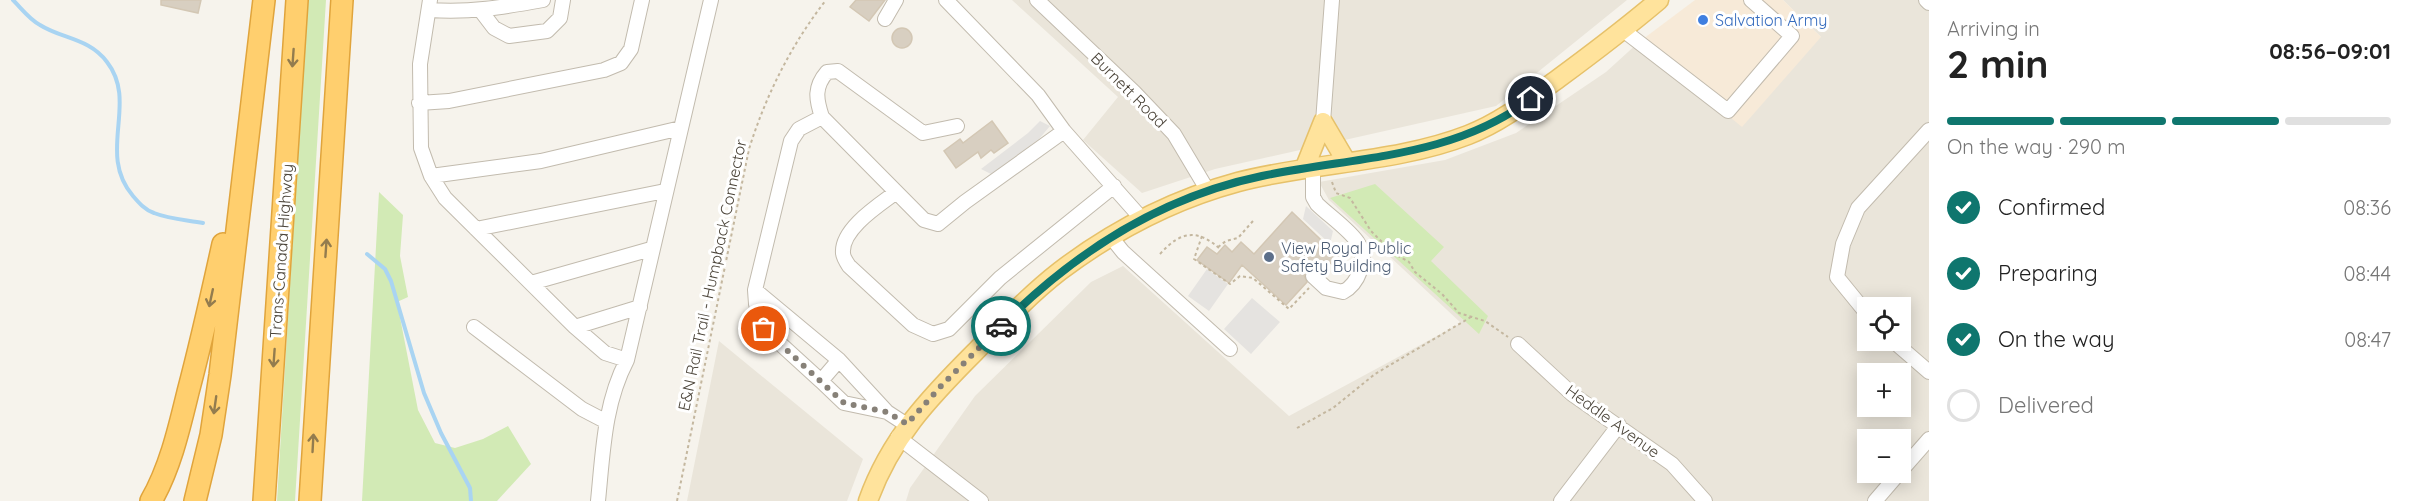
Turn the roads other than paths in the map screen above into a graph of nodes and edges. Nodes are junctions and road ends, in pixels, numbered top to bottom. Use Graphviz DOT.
graph roads {
  1 [pos="264,0"];
  2 [pos="297,0"];
  3 [pos="342,0"];
  4 [pos="543,0"];
  5 [pos="563,0"];
  6 [pos="642,0"];
  7 [pos="711,0"];
  8 [pos="896,0"];
  9 [pos="946,0"];
  10 [pos="1037,0"];
  11 [pos="1332,0"];
  12 [pos="1659,0"];
  13 [pos="1751,0"];
  14 [pos="430,5"];
  15 [pos="481,10"];
  16 [pos="885,19"];
  17 [pos="1623,30"];
  18 [pos="419,103"];
  19 [pos="249,117"];
  20 [pos="822,117"];
  21 [pos="1323,122"];
  22 [pos="957,126"];
  23 [pos="681,128"];
  24 [pos="1929,130"];
  25 [pos="1064,131"];
  26 [pos="1323,164"];
  27 [pos="431,176"];
  28 [pos="1114,186"];
  29 [pos="665,191"];
  30 [pos="1208,191"];
  31 [pos="895,193"];
  32 [pos="1142,219"];
  33 [pos="476,229"];
  34 [pos="1111,237"];
  35 [pos="651,249"];
  36 [pos="1313,276"];
  37 [pos="531,283"];
  38 [pos="755,290"];
  39 [pos="1857,302"];
  40 [pos="640,307"];
  41 [pos="474,327"];
  42 [pos="575,327"];
  43 [pos="1518,344"];
  44 [pos="1230,349"];
  45 [pos="1905,351"];
  46 [pos="627,360"];
  47 [pos="838,360"];
  48 [pos="1929,372"];
  49 [pos="821,381"];
  50 [pos="887,412"];
  51 [pos="605,421"];
  52 [pos="1619,425"];
  53 [pos="903,431"];
  54 [pos="1929,439"];
  55 [pos="1911,459"];
  56 [pos="1891,483"];
  57 [pos="151,501"];
  58 [pos="195,501"];
  59 [pos="264,501"];
  60 [pos="310,501"];
  61 [pos="597,501"];
  62 [pos="868,501"];
  63 [pos="981,501"];
  64 [pos="1561,501"];
  65 [pos="1705,501"];
  66 [pos="1875,501"];
  1 -- 19 [label="highway"];
  2 -- 59 [label="highway, Trans-Canada Highway, one-way"];
  60 -- 3 [label="highway, one-way"];
  4 -- 15 [label="street"];
  5 -- 15 [label="street"];
  6 -- 18 [label="street"];
  7 -- 23 [label="street"];
  8 -- 16 [label="street"];
  9 -- 25 [label="street"];
  10 -- 30 [label="street, Burnett Road"];
  11 -- 21 [label="street"];
  12 -- 17 [label="main road"];
  13 -- 17 [label="street"];
  14 -- 15 [label="street"];
  14 -- 18 [label="street"];
  17 -- 26 [label="main road"];
  18 -- 27 [label="street"];
  19 -- 57 [label="highway, one-way"];
  19 -- 58 [label="highway, one-way"];
  20 -- 22 [label="street"];
  20 -- 31 [label="street"];
  20 -- 38 [label="street"];
  21 -- 26 [label="main road"];
  21 -- 26 [label="main road"];
  23 -- 27 [label="street"];
  23 -- 29 [label="street"];
  24 -- 39 [label="street"];
  25 -- 28 [label="street"];
  25 -- 31 [label="street"];
  26 -- 30 [label="main road"];
  26 -- 36 [label="street"];
  27 -- 33 [label="street"];
  28 -- 31 [label="street"];
  28 -- 32 [label="street"];
  29 -- 33 [label="street"];
  29 -- 35 [label="street"];
  30 -- 32 [label="main road"];
  32 -- 34 [label="main road"];
  33 -- 37 [label="street"];
  34 -- 44 [label="street"];
  34 -- 53 [label="main road"];
  35 -- 37 [label="street"];
  35 -- 40 [label="street"];
  37 -- 42 [label="street"];
  38 -- 47 [label="street"];
  38 -- 49 [label="street"];
  40 -- 42 [label="street"];
  40 -- 46 [label="street"];
  41 -- 51 [label="street"];
  42 -- 46 [label="street"];
  43 -- 52 [label="street, Heddle Avenue"];
  45 -- 48 [label="street"];
  46 -- 51 [label="street"];
  47 -- 49 [label="street"];
  47 -- 50 [label="street"];
  49 -- 50 [label="street"];
  50 -- 53 [label="street"];
  51 -- 61 [label="street"];
  52 -- 64 [label="street"];
  52 -- 65 [label="street, Heddle Avenue"];
  53 -- 62 [label="main road"];
  53 -- 63 [label="street"];
  54 -- 55 [label="street"];
  56 -- 66 [label="street"];
}
